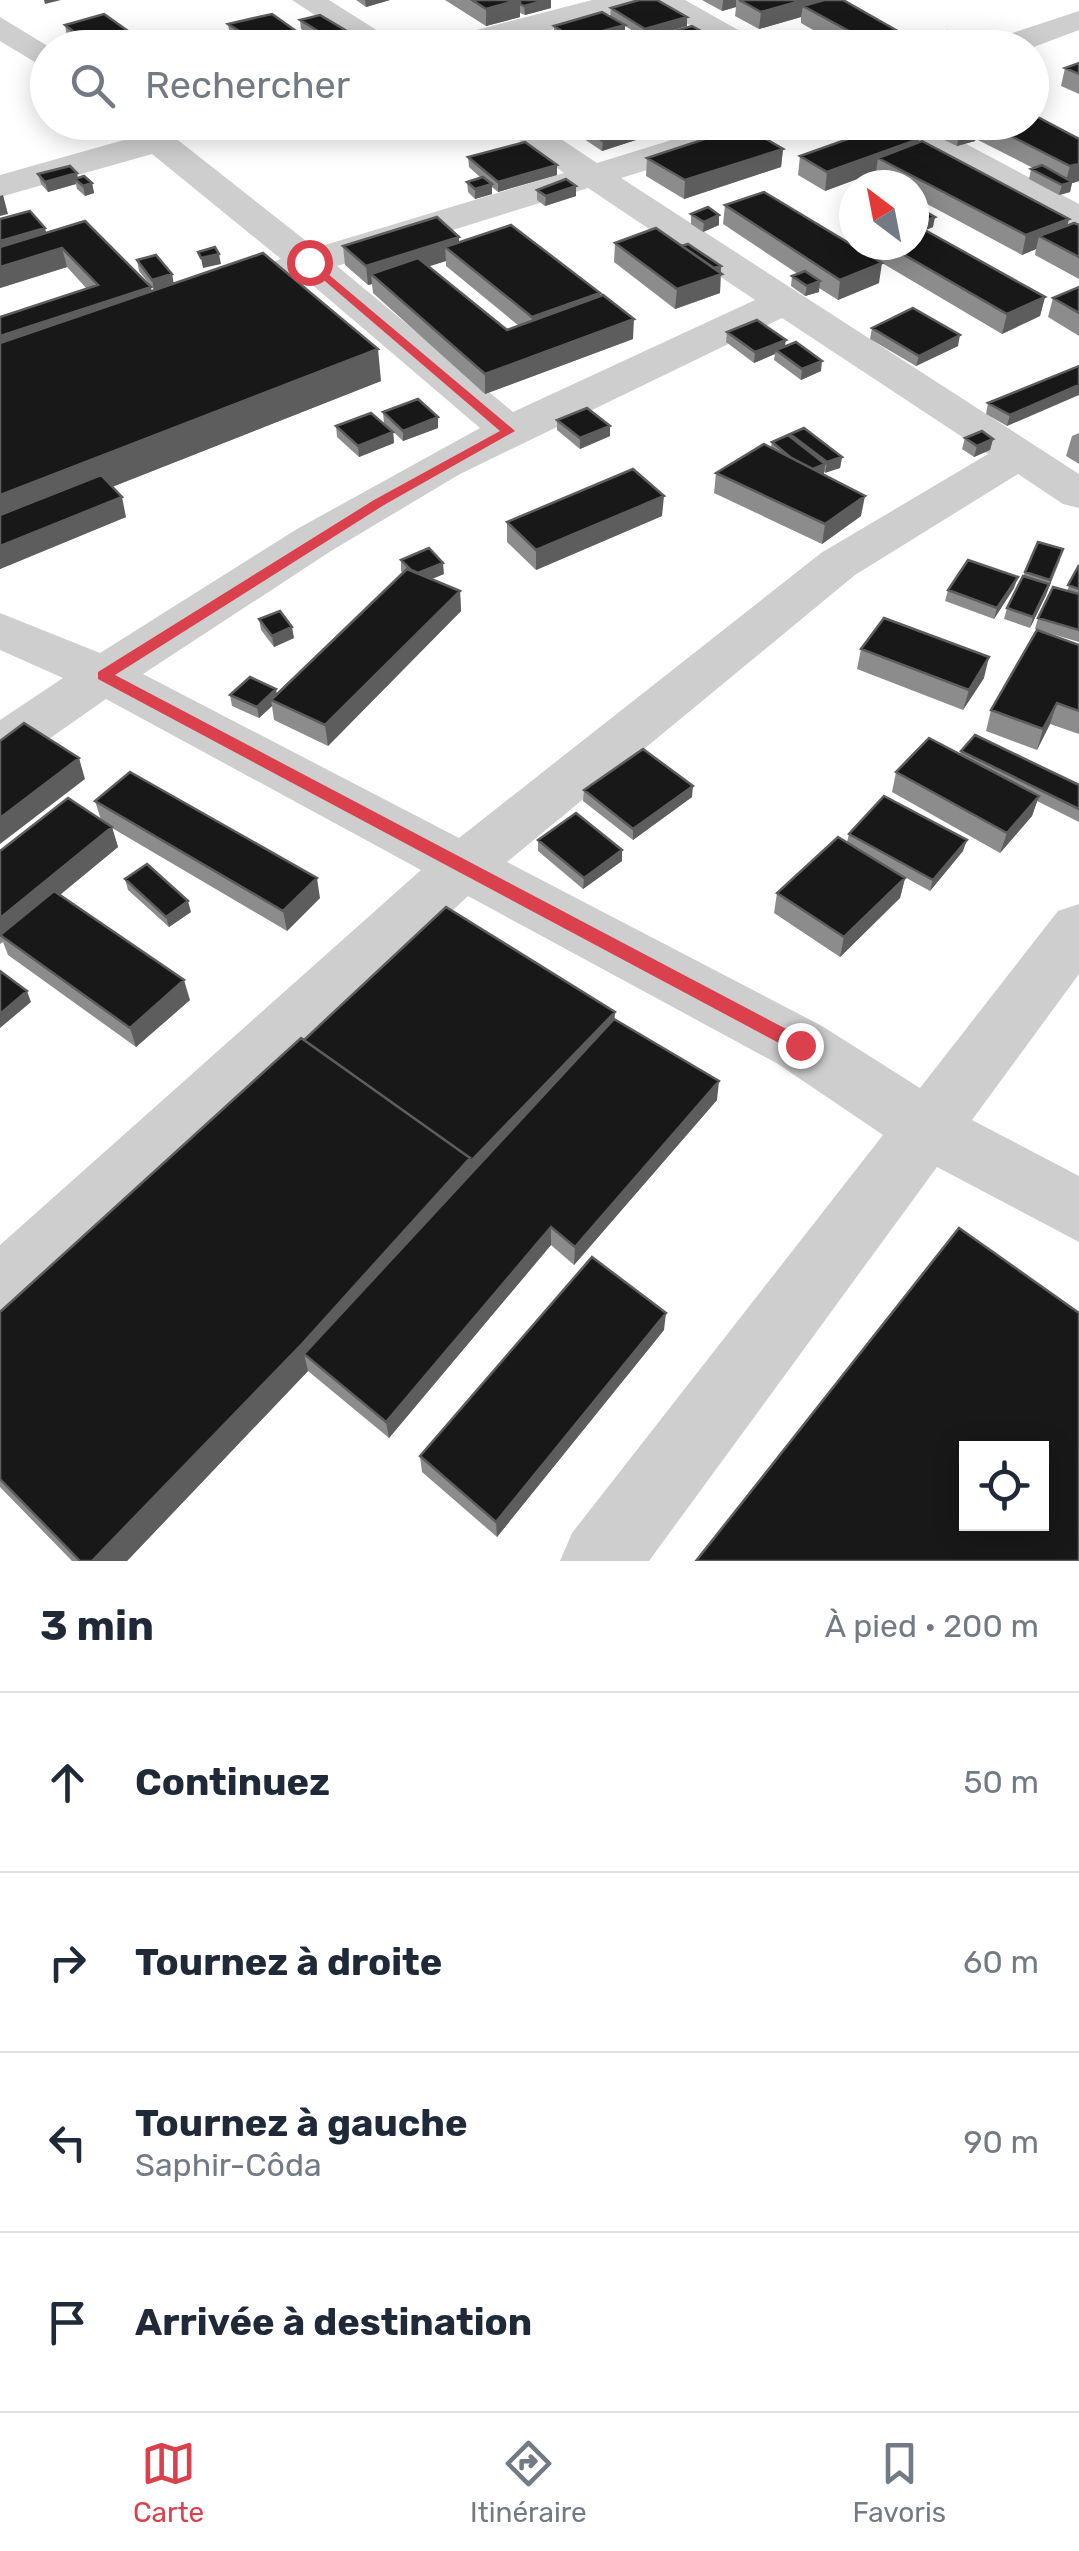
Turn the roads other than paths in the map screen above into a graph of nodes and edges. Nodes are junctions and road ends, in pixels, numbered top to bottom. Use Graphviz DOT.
graph roads {
  1 [pos="307,0"];
  2 [pos="628,0"];
  3 [pos="662,0"];
  4 [pos="1079,20"];
  5 [pos="0,26"];
  6 [pos="358,30"];
  7 [pos="514,30"];
  8 [pos="720,30"];
  9 [pos="1049,30"];
  10 [pos="30,47"];
  11 [pos="124,140"];
  12 [pos="156,140"];
  13 [pos="540,140"];
  14 [pos="708,140"];
  15 [pos="932,140"];
  16 [pos="594,174"];
  17 [pos="0,186"];
  18 [pos="1079,219"];
  19 [pos="309,262"];
  20 [pos="785,301"];
  21 [pos="182,307"];
  22 [pos="509,431"];
  23 [pos="1020,454"];
  24 [pos="1079,494"];
  25 [pos="0,630"];
  26 [pos="103,675"];
  27 [pos="0,746"];
  28 [pos="464,866"];
  29 [pos="1079,928"];
  30 [pos="928,1129"];
  31 [pos="1079,1211"];
  32 [pos="0,1291"];
  33 [pos="600,1561"];
  1 -- 6 [label="street"];
  2 -- 7 [label="street"];
  3 -- 8 [label="street"];
  4 -- 9 [label="street"];
  5 -- 10 [label="street"];
  11 -- 17 [label="street"];
  12 -- 19 [label="street"];
  13 -- 16 [label="street"];
  14 -- 16 [label="street"];
  15 -- 18 [label="street"];
  16 -- 19 [label="street"];
  16 -- 20 [label="street"];
  19 -- 21 [label="street"];
  19 -- 22 [label="street"];
  20 -- 22 [label="street"];
  20 -- 23 [label="street"];
  22 -- 26 [label="street"];
  23 -- 24 [label="street"];
  23 -- 28 [label="street"];
  25 -- 26 [label="street"];
  26 -- 27 [label="street"];
  26 -- 28 [label="street"];
  28 -- 30 [label="street"];
  28 -- 32 [label="street"];
  29 -- 30 [label="street"];
  30 -- 31 [label="street"];
  30 -- 33 [label="street"];
}
